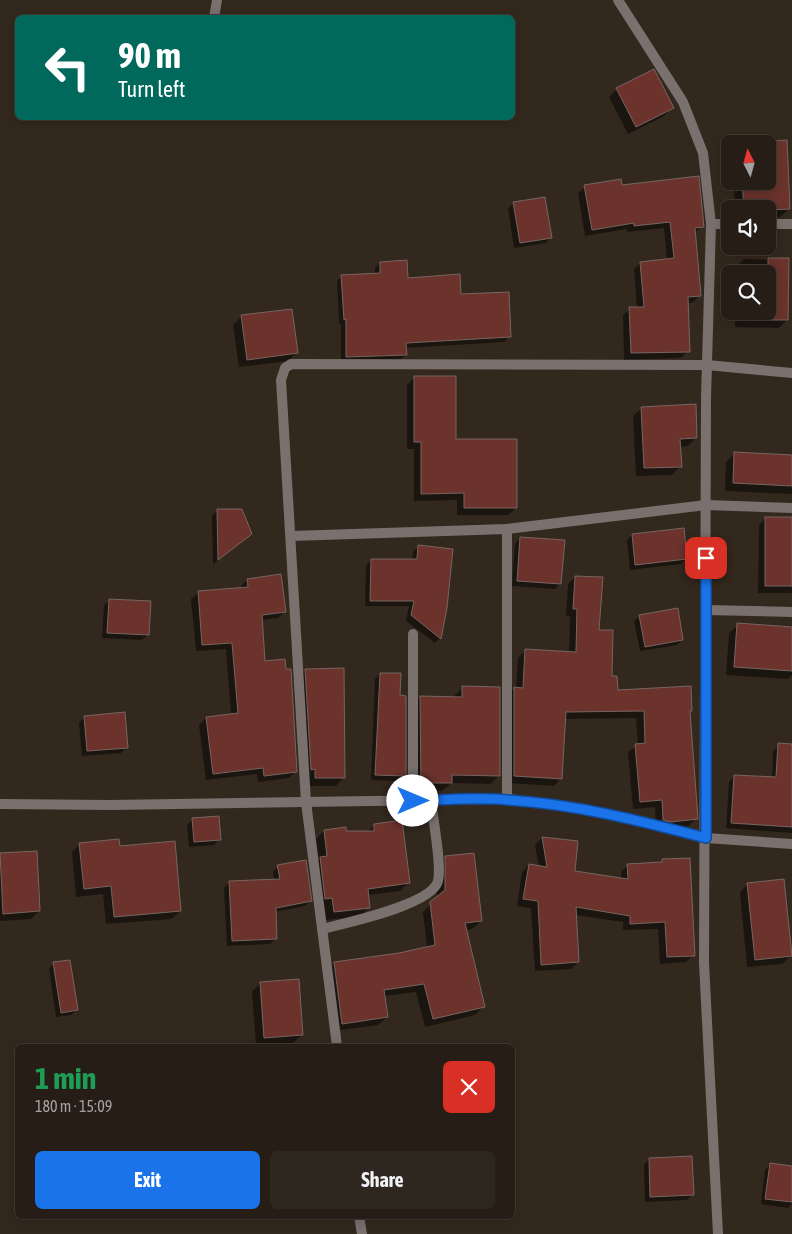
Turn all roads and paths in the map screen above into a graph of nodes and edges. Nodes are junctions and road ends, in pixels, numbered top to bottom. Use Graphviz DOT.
graph roads {
  1 [pos="217,0"];
  2 [pos="618,0"];
  3 [pos="214,15"];
  4 [pos="711,224"];
  5 [pos="721,224"];
  6 [pos="776,224"];
  7 [pos="792,224"];
  8 [pos="707,365"];
  9 [pos="792,373"];
  10 [pos="706,505"];
  11 [pos="792,508"];
  12 [pos="507,529"];
  13 [pos="291,536"];
  14 [pos="706,610"];
  15 [pos="792,612"];
  16 [pos="413,634"];
  17 [pos="507,799"];
  18 [pos="431,800"];
  19 [pos="413,801"];
  20 [pos="306,802"];
  21 [pos="0,804"];
  22 [pos="706,838"];
  23 [pos="792,844"];
  24 [pos="322,929"];
  25 [pos="337,1044"];
  26 [pos="360,1219"];
  27 [pos="362,1234"];
  28 [pos="718,1234"];
  1 -- 3 [label="street"];
  2 -- 4 [label="street"];
  4 -- 5 [label="street"];
  4 -- 8 [label="street"];
  6 -- 7 [label="street"];
  8 -- 9 [label="street"];
  8 -- 10 [label="street"];
  8 -- 13 [label="street"];
  10 -- 11 [label="street"];
  10 -- 12 [label="street"];
  10 -- 14 [label="street"];
  12 -- 13 [label="street"];
  12 -- 17 [label="street"];
  13 -- 20 [label="street"];
  14 -- 15 [label="street"];
  14 -- 22 [label="street"];
  16 -- 19 [label="street"];
  17 -- 18 [label="street"];
  17 -- 22 [label="street"];
  18 -- 19 [label="street"];
  18 -- 24 [label="street"];
  19 -- 20 [label="street"];
  20 -- 21 [label="street"];
  20 -- 24 [label="street"];
  22 -- 23 [label="street"];
  22 -- 28 [label="street"];
  24 -- 25 [label="street"];
  26 -- 27 [label="street"];
}
